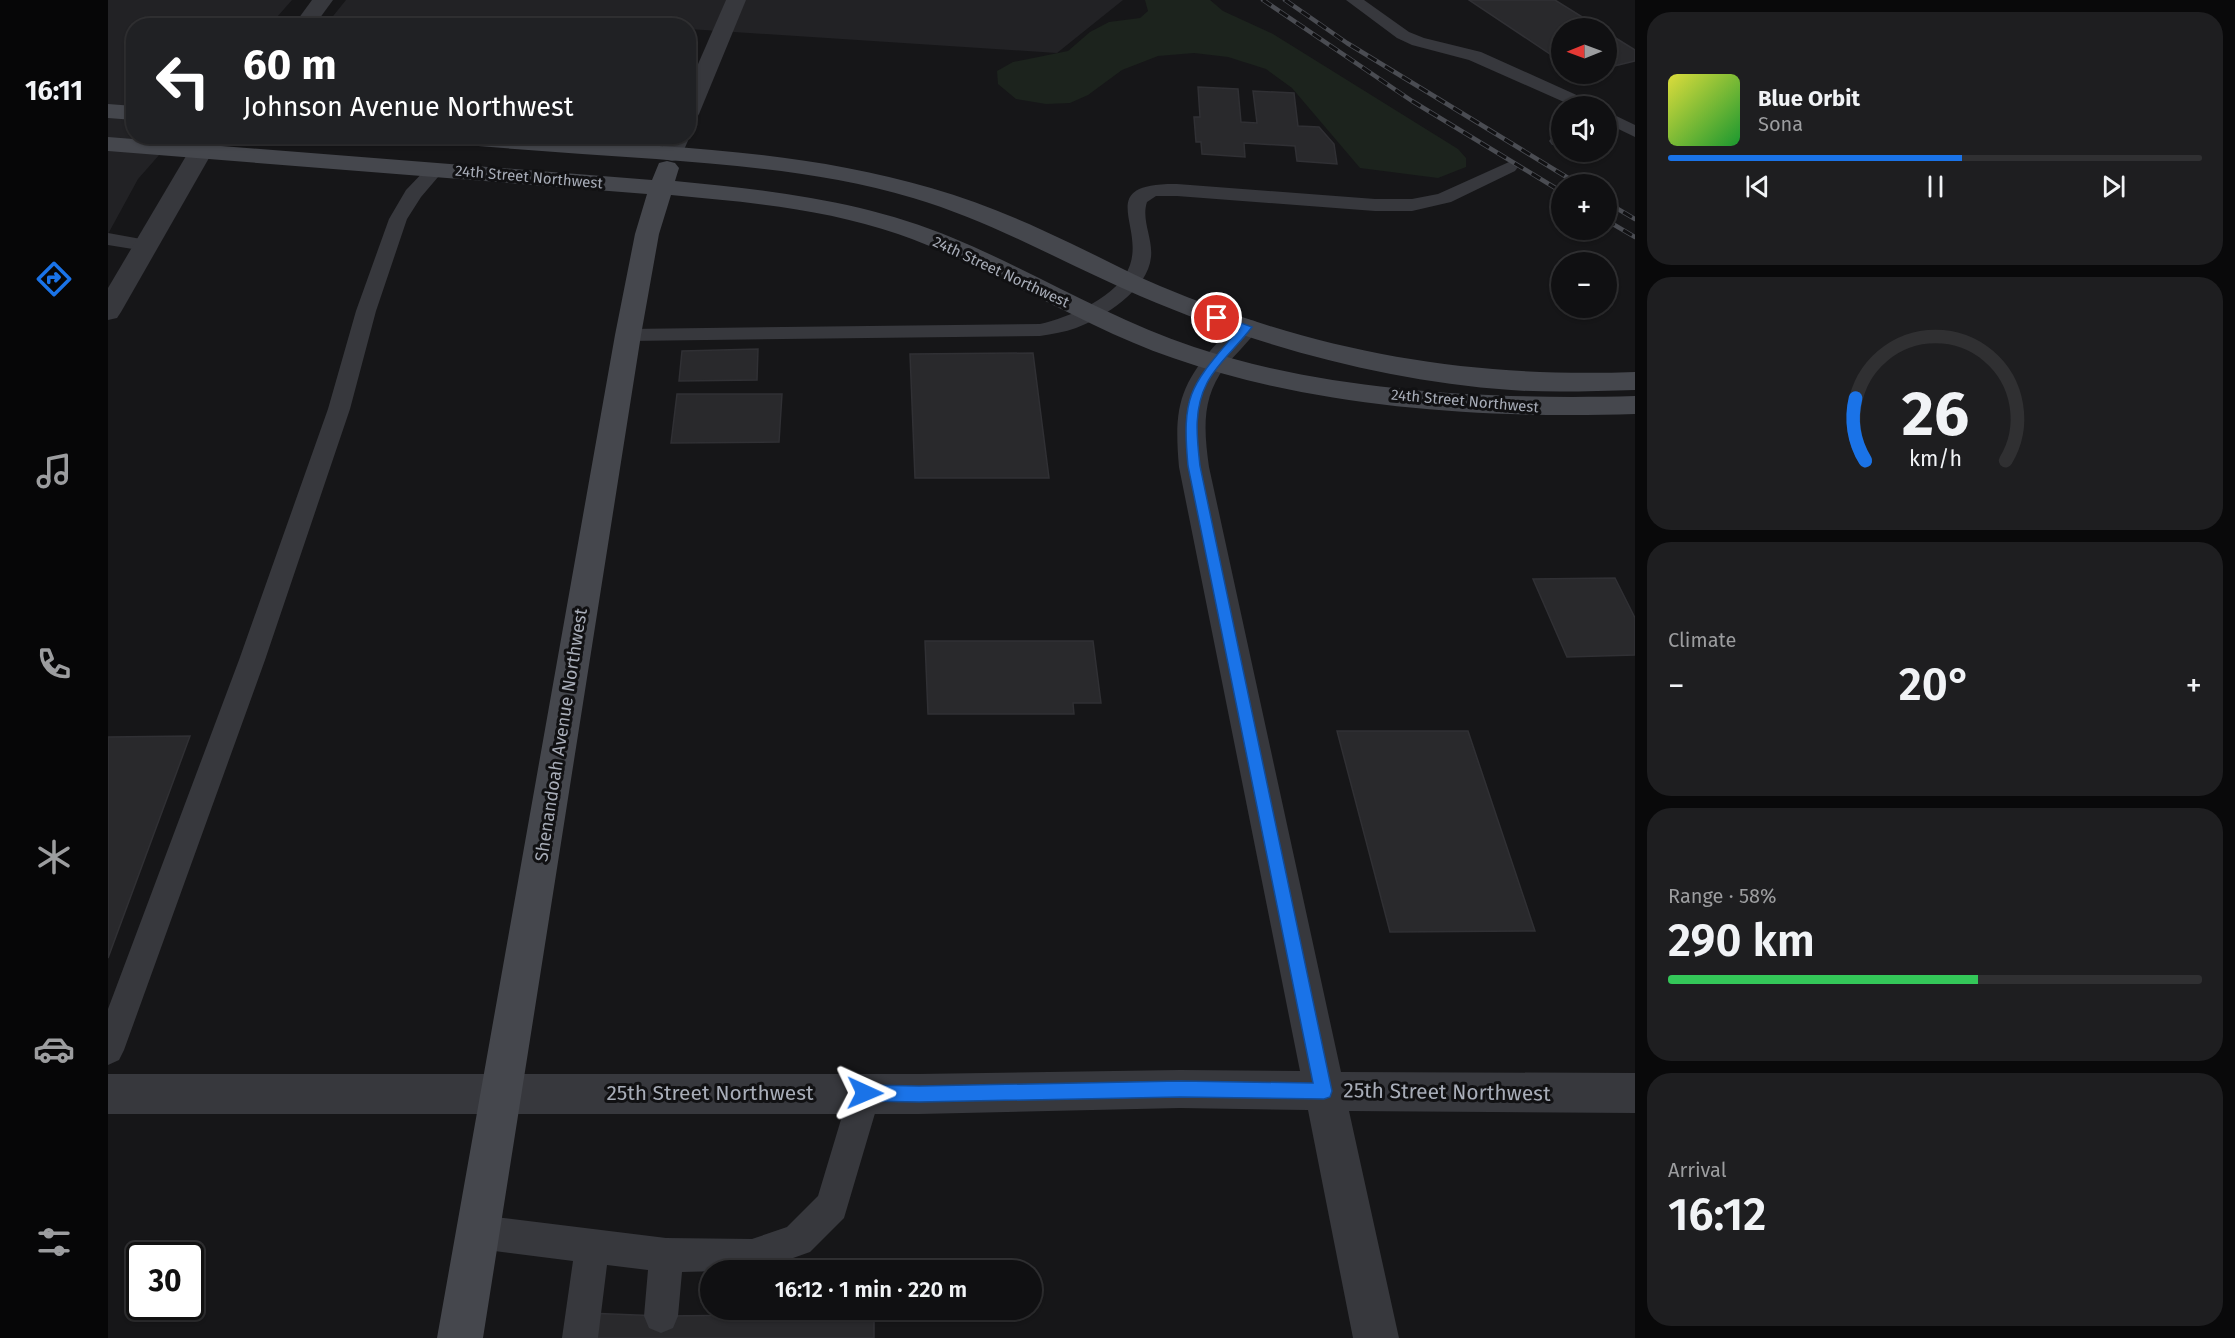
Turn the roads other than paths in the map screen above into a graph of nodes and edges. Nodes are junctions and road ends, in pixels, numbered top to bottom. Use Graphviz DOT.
graph roads {
  1 [pos="323,0"];
  2 [pos="736,0"];
  3 [pos="1354,0"];
  4 [pos="309,18"];
  5 [pos="696,95"];
  6 [pos="1564,96"];
  7 [pos="108,111"];
  8 [pos="126,112"];
  9 [pos="1617,122"];
  10 [pos="1635,132"];
  11 [pos="108,144"];
  12 [pos="650,144"];
  13 [pos="676,145"];
  14 [pos="201,151"];
  15 [pos="1509,167"];
  16 [pos="435,170"];
  17 [pos="660,188"];
  18 [pos="108,239"];
  19 [pos="145,245"];
  20 [pos="1131,282"];
  21 [pos="108,312"];
  22 [pos="1089,314"];
  23 [pos="1246,327"];
  24 [pos="628,335"];
  25 [pos="1215,364"];
  26 [pos="1635,381"];
  27 [pos="1635,405"];
  28 [pos="108,1050"];
  29 [pos="1324,1091"];
  30 [pos="502,1092"];
  31 [pos="865,1093"];
  32 [pos="1635,1093"];
  33 [pos="108,1094"];
  34 [pos="478,1232"];
  35 [pos="592,1247"];
  36 [pos="666,1255"];
  37 [pos="661,1316"];
  38 [pos="460,1338"];
  39 [pos="580,1338"];
  40 [pos="1376,1338"];
  1 -- 4 [label="street"];
  2 -- 5 [label="street"];
  3 -- 6 [label="lane"];
  7 -- 8 [label="main road"];
  9 -- 10 [label="lane"];
  11 -- 14 [label="main road, 24th Street Northwest"];
  12 -- 13 [label="main road, 24th Street Northwest"];
  13 -- 17 [label="main road, Shenandoah Avenue Northwest"];
  13 -- 20 [label="main road, 24th Street Northwest"];
  14 -- 16 [label="main road, 24th Street Northwest"];
  14 -- 19 [label="street"];
  15 -- 20 [label="lane"];
  16 -- 17 [label="main road, 24th Street Northwest"];
  16 -- 28 [label="lane"];
  17 -- 22 [label="main road, 24th Street Northwest"];
  17 -- 24 [label="main road, Shenandoah Avenue Northwest"];
  18 -- 19 [label="lane"];
  19 -- 21 [label="street"];
  20 -- 22 [label="lane"];
  20 -- 23 [label="main road, 24th Street Northwest"];
  22 -- 24 [label="lane"];
  22 -- 25 [label="main road, 24th Street Northwest"];
  23 -- 25 [label="street"];
  23 -- 26 [label="main road, 24th Street Northwest"];
  24 -- 30 [label="main road, Shenandoah Avenue Northwest"];
  25 -- 27 [label="main road, 24th Street Northwest"];
  25 -- 29 [label="street"];
  29 -- 31 [label="street, 25th Street Northwest"];
  29 -- 32 [label="street, 25th Street Northwest"];
  29 -- 40 [label="street"];
  30 -- 31 [label="street, 25th Street Northwest"];
  30 -- 33 [label="street, 25th Street Northwest"];
  30 -- 34 [label="main road, Shenandoah Avenue Northwest"];
  31 -- 36 [label="lane"];
  34 -- 35 [label="lane"];
  34 -- 38 [label="main road, Shenandoah Avenue Northwest"];
  35 -- 36 [label="lane"];
  35 -- 39 [label="lane"];
  36 -- 37 [label="lane"];
}
